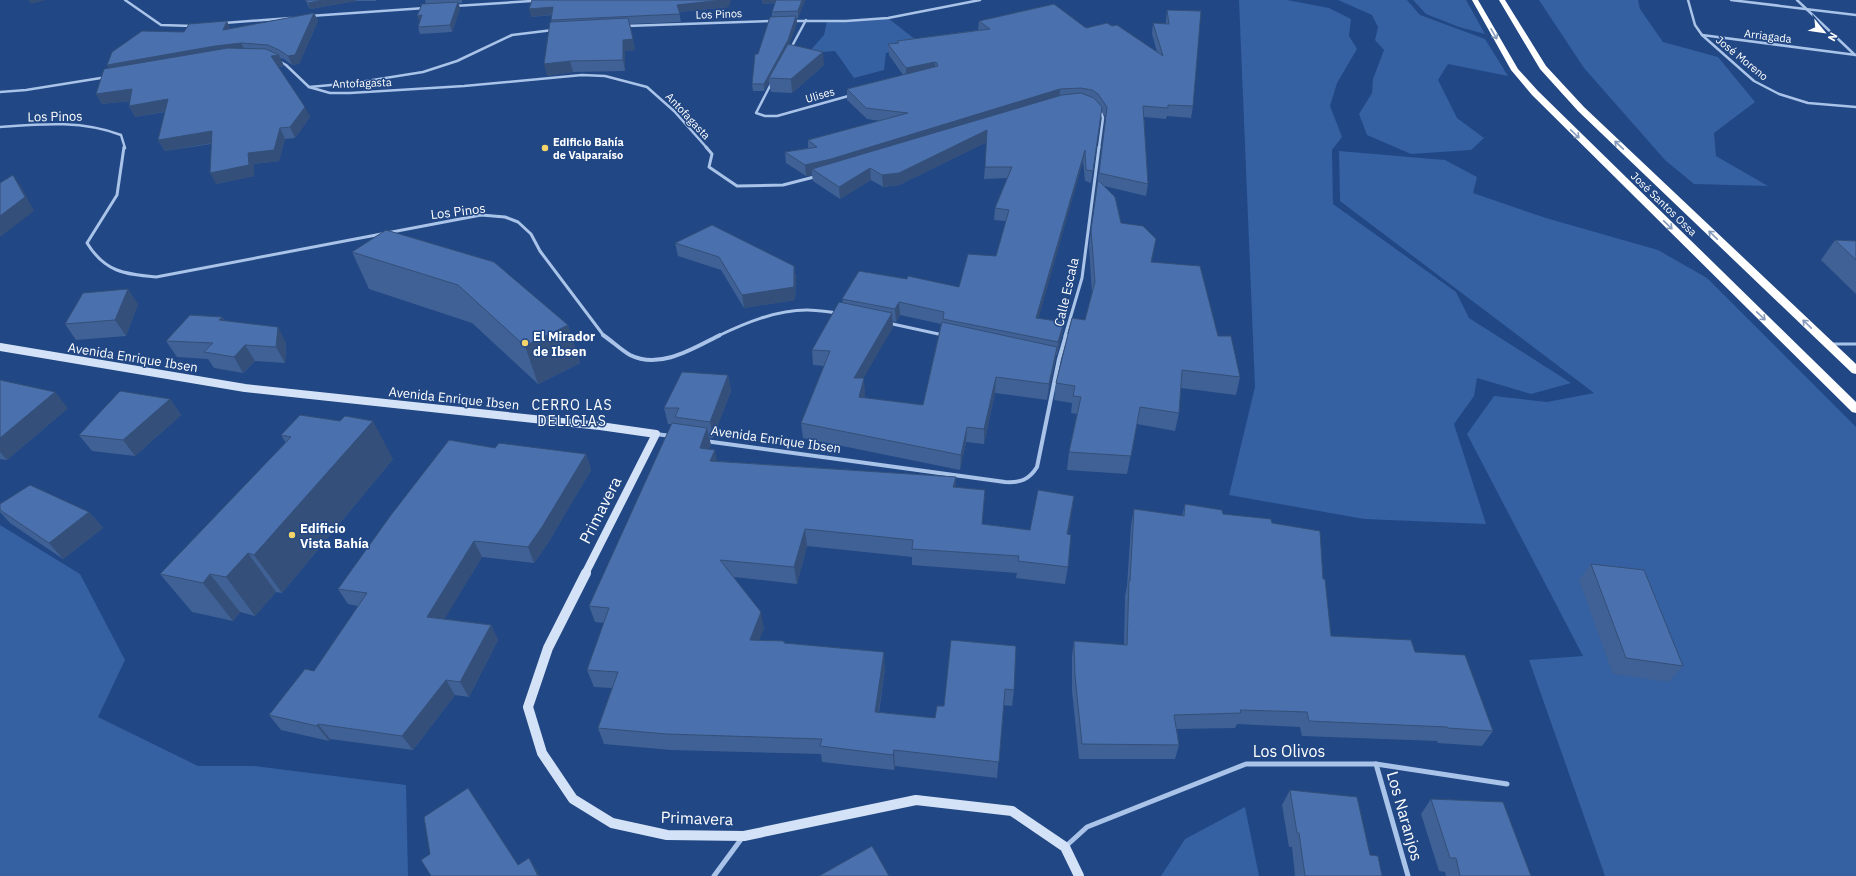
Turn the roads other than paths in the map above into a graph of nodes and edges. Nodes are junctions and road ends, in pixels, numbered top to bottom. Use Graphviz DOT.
graph roads {
  1 [pos="125,0"];
  2 [pos="136,0"];
  3 [pos="547,0"];
  4 [pos="980,0"];
  5 [pos="1475,0"];
  6 [pos="1502,0"];
  7 [pos="1688,0"];
  8 [pos="1731,0"];
  9 [pos="1797,0"];
  10 [pos="130,3"];
  11 [pos="454,6"];
  12 [pos="431,7"];
  13 [pos="1808,10"];
  14 [pos="1856,15"];
  15 [pos="308,16"];
  16 [pos="293,18"];
  17 [pos="806,20"];
  18 [pos="790,21"];
  19 [pos="774,22"];
  20 [pos="216,24"];
  21 [pos="201,25"];
  22 [pos="618,26"];
  23 [pos="558,30"];
  24 [pos="1702,35"];
  25 [pos="788,53"];
  26 [pos="1856,55"];
  27 [pos="273,57"];
  28 [pos="110,77"];
  29 [pos="774,80"];
  30 [pos="310,87"];
  31 [pos="0,92"];
  32 [pos="859,93"];
  33 [pos="1095,104"];
  34 [pos="1856,107"];
  35 [pos="0,127"];
  36 [pos="826,175"];
  37 [pos="840,314"];
  38 [pos="884,322"];
  39 [pos="946,335"];
  40 [pos="1828,344"];
  41 [pos="1856,344"];
  42 [pos="0,347"];
  43 [pos="1052,357"];
  44 [pos="1059,359"];
  45 [pos="1856,370"];
  46 [pos="1856,409"];
  47 [pos="656,434"];
  48 [pos="680,438"];
  49 [pos="696,440"];
  50 [pos="1025,480"];
  51 [pos="1376,764"];
  52 [pos="1507,784"];
  53 [pos="744,836"];
  54 [pos="1065,847"];
  55 [pos="714,876"];
  56 [pos="1079,876"];
  57 [pos="1408,876"];
  1 -- 10 [label="street"];
  2 -- 10 [label="street"];
  3 -- 11 [label="street"];
  4 -- 17 [label="street"];
  5 -- 46 [label="highway, José Santos Ossa, one-way"];
  40 -- 6 [label="highway, José Santos Ossa, one-way"];
  7 -- 24 [label="street, José Moreno"];
  8 -- 13 [label="street"];
  9 -- 13 [label="street"];
  10 -- 21 [label="street"];
  12 -- 15 [label="street"];
  13 -- 14 [label="street"];
  13 -- 26 [label="street"];
  16 -- 20 [label="street"];
  17 -- 18 [label="street"];
  17 -- 25 [label="street"];
  19 -- 22 [label="street, Los Pinos"];
  23 -- 30 [label="street"];
  24 -- 26 [label="street, Arriagada"];
  24 -- 34 [label="street, José Moreno"];
  27 -- 30 [label="street"];
  28 -- 31 [label="street, Los Pinos"];
  29 -- 32 [label="street, Ulises"];
  30 -- 36 [label="street, Antofagasta"];
  33 -- 44 [label="street, Calle Escala"];
  35 -- 37 [label="street, Los Pinos"];
  38 -- 39 [label="street"];
  40 -- 41 [label="lane"];
  40 -- 45 [label="highway, José Santos Ossa"];
  42 -- 47 [label="street, Avenida Enrique Ibsen"];
  43 -- 44 [label="street"];
  44 -- 50 [label="street, Calle Escala"];
  47 -- 48 [label="street, Avenida Enrique Ibsen"];
  47 -- 53 [label="street, Primavera"];
  49 -- 50 [label="street, Avenida Enrique Ibsen"];
  51 -- 52 [label="street, Los Olivos"];
  51 -- 54 [label="street, Los Olivos"];
  51 -- 57 [label="street, Los Naranjos"];
  53 -- 54 [label="street, Primavera"];
  53 -- 55 [label="street"];
  54 -- 56 [label="street"];
}
